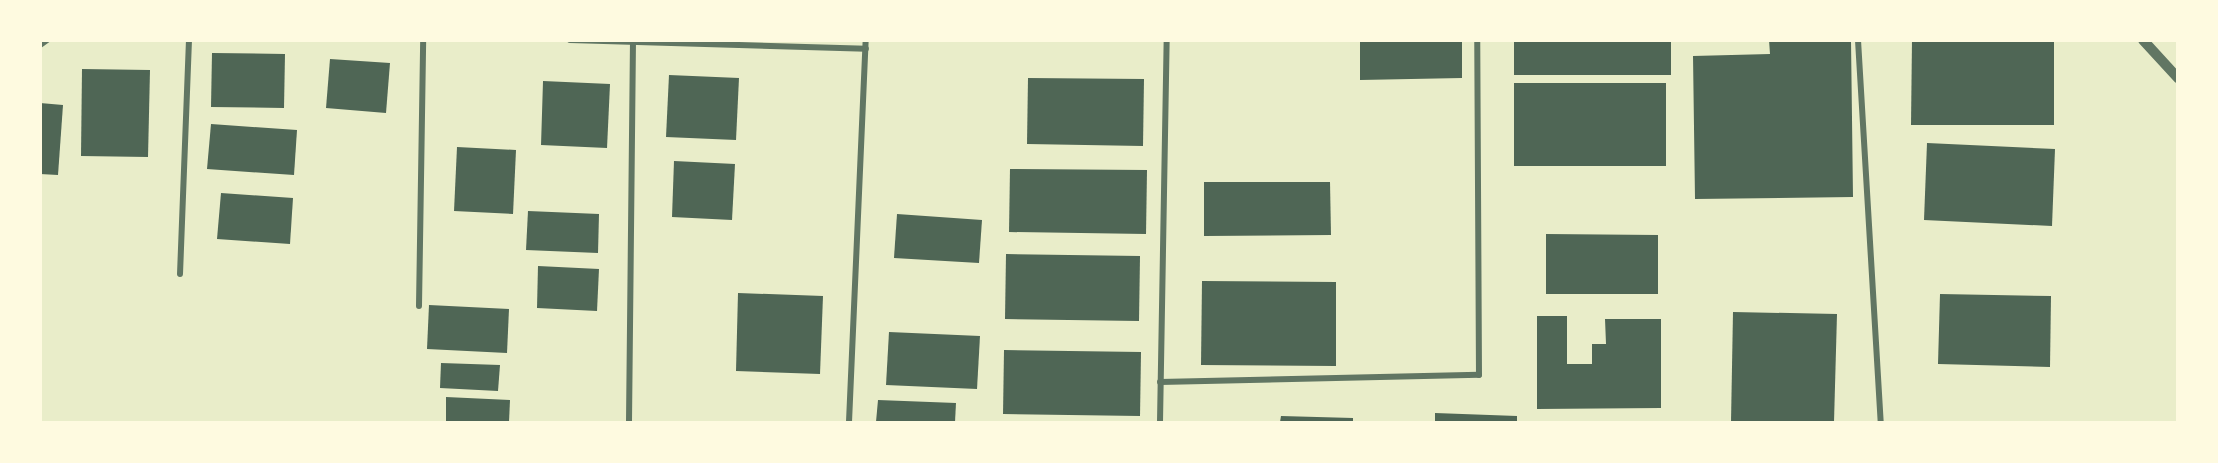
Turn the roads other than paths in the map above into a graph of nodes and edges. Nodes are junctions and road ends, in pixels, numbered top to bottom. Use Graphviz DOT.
graph roads {
  1 [pos="48,40"];
  2 [pos="189,40"];
  3 [pos="423,40"];
  4 [pos="570,40"];
  5 [pos="866,40"];
  6 [pos="1167,40"];
  7 [pos="1477,40"];
  8 [pos="1858,40"];
  9 [pos="2143,40"];
  10 [pos="40,45"];
  11 [pos="633,45"];
  12 [pos="866,49"];
  13 [pos="2178,78"];
  14 [pos="180,274"];
  15 [pos="419,306"];
  16 [pos="1160,382"];
  17 [pos="629,423"];
  18 [pos="849,423"];
  19 [pos="1161,423"];
  20 [pos="1881,423"];
  1 -- 10 [label="street"];
  2 -- 14 [label="street"];
  3 -- 15 [label="street"];
  4 -- 11 [label="street"];
  5 -- 12 [label="street"];
  6 -- 16 [label="street"];
  7 -- 16 [label="street"];
  8 -- 20 [label="street"];
  9 -- 13 [label="street"];
  11 -- 12 [label="street"];
  11 -- 17 [label="street"];
  12 -- 18 [label="street"];
  16 -- 19 [label="street"];
}
